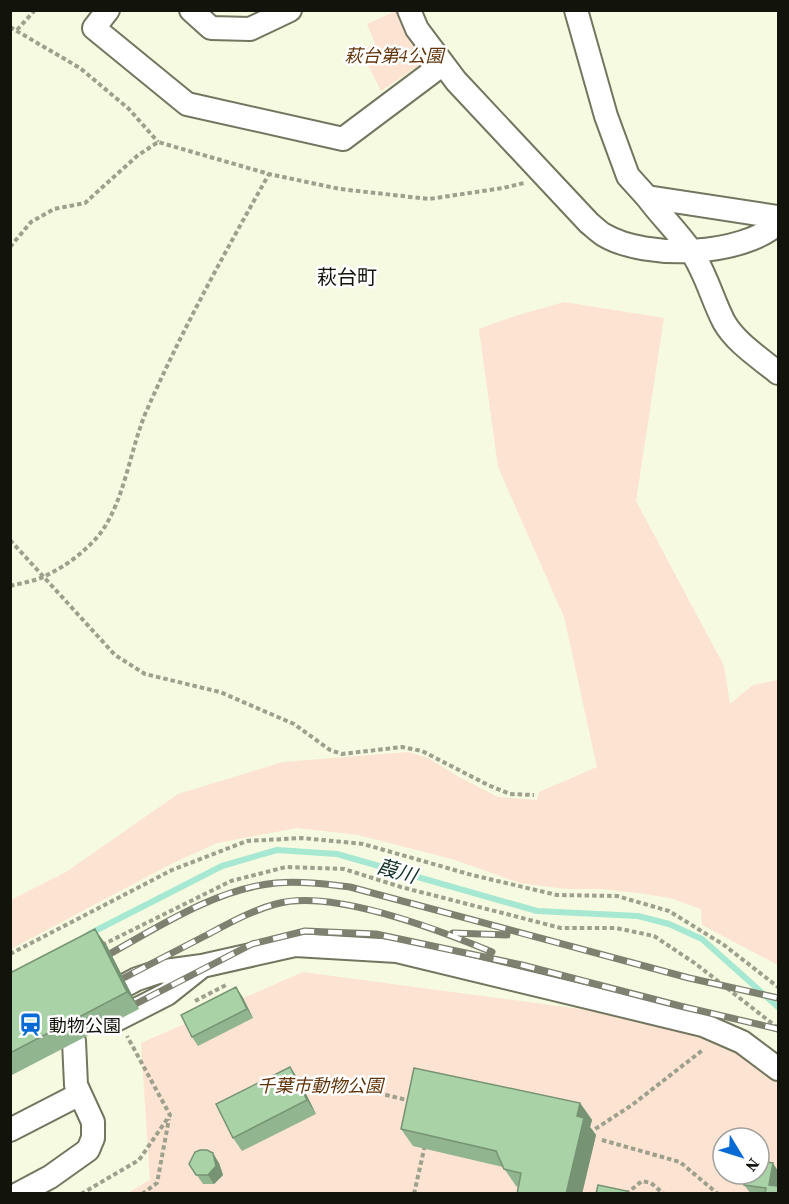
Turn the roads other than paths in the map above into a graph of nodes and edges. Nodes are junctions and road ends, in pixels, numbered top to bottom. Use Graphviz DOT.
graph roads {
  1 [pos="108,10"];
  2 [pos="191,10"];
  3 [pos="290,10"];
  4 [pos="409,10"];
  5 [pos="576,10"];
  6 [pos="443,64"];
  7 [pos="647,197"];
  8 [pos="778,217"];
  9 [pos="778,223"];
  10 [pos="690,249"];
  11 [pos="778,373"];
  12 [pos="202,966"];
  13 [pos="84,1006"];
  14 [pos="74,1041"];
  15 [pos="53,1052"];
  16 [pos="778,1069"];
  17 [pos="80,1094"];
  18 [pos="10,1130"];
  19 [pos="18,1194"];
  1 -- 6 [label="street"];
  2 -- 3 [label="street"];
  4 -- 6 [label="street"];
  5 -- 7 [label="street"];
  6 -- 10 [label="street"];
  7 -- 8 [label="street"];
  7 -- 10 [label="street"];
  9 -- 10 [label="street"];
  10 -- 11 [label="street"];
  12 -- 13 [label="street"];
  12 -- 14 [label="street"];
  12 -- 16 [label="street"];
  14 -- 15 [label="street"];
  14 -- 17 [label="street"];
  17 -- 18 [label="street"];
  17 -- 19 [label="street"];
}
